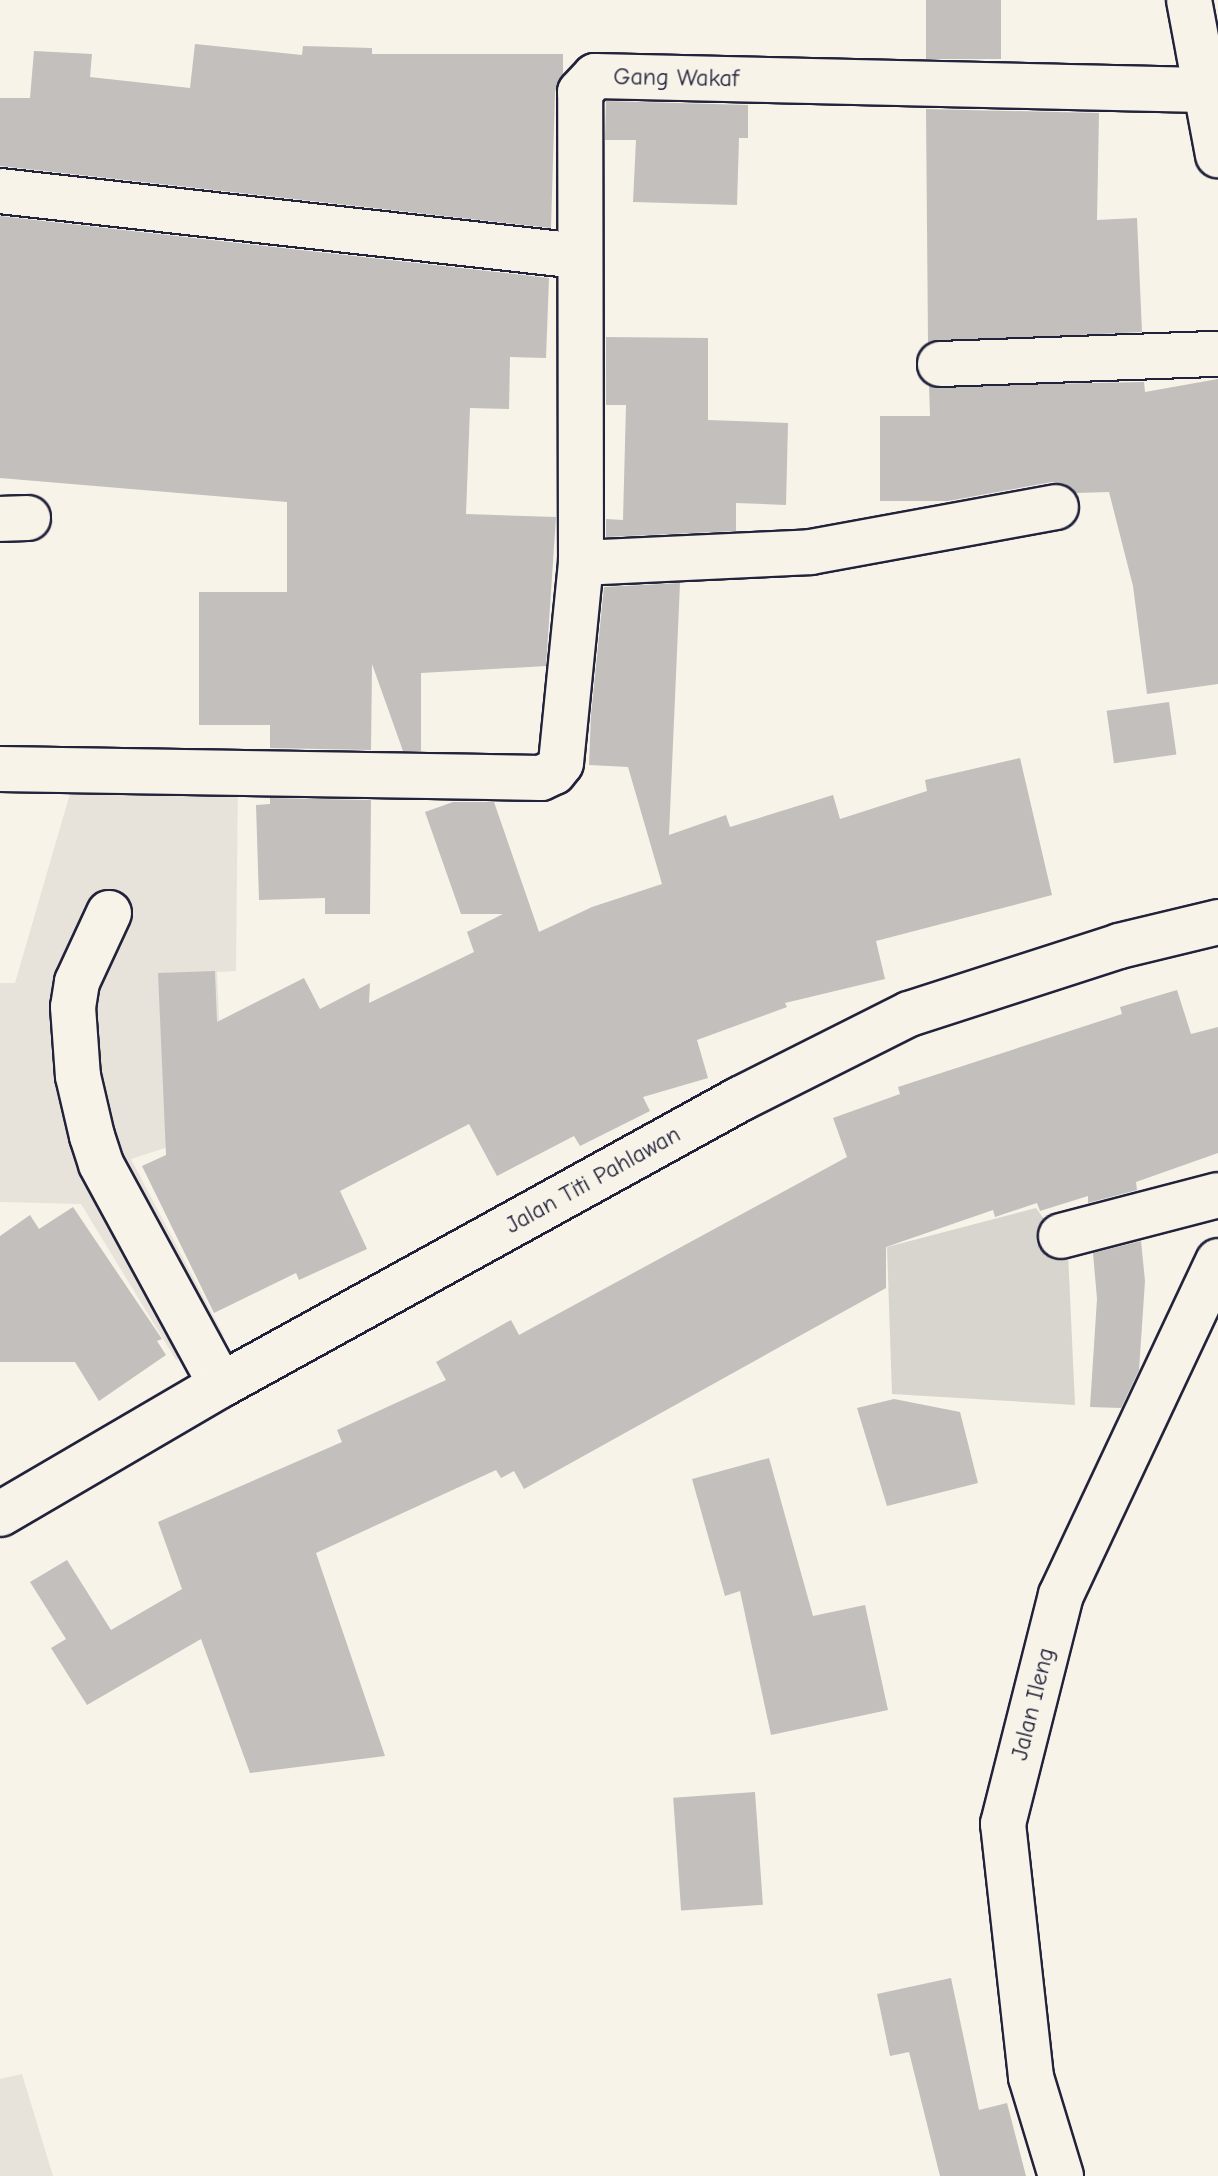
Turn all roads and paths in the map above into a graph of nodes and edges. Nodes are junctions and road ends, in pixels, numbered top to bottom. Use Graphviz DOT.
graph roads {
  1 [pos="1189,0"];
  2 [pos="1203,90"];
  3 [pos="1218,155"];
  4 [pos="0,191"];
  5 [pos="579,256"];
  6 [pos="1218,354"];
  7 [pos="940,364"];
  8 [pos="1056,507"];
  9 [pos="581,563"];
  10 [pos="0,769"];
  11 [pos="109,913"];
  12 [pos="1218,922"];
  13 [pos="1218,1195"];
  14 [pos="1061,1236"];
  15 [pos="1218,1261"];
  16 [pos="221,1385"];
  17 [pos="0,1514"];
  18 [pos="1061,2176"];
  1 -- 2 [label="street"];
  2 -- 3 [label="street"];
  2 -- 5 [label="street, Gang Wakaf"];
  4 -- 5 [label="street"];
  5 -- 9 [label="street, Gang Wakaf"];
  6 -- 7 [label="street"];
  8 -- 9 [label="street"];
  9 -- 10 [label="street, Gang Wakaf"];
  11 -- 16 [label="street"];
  12 -- 16 [label="street, Jalan Titi Pahlawan"];
  13 -- 14 [label="street"];
  15 -- 18 [label="street, Jalan Ileng"];
  16 -- 17 [label="street, Jalan Titi Pahlawan"];
}
